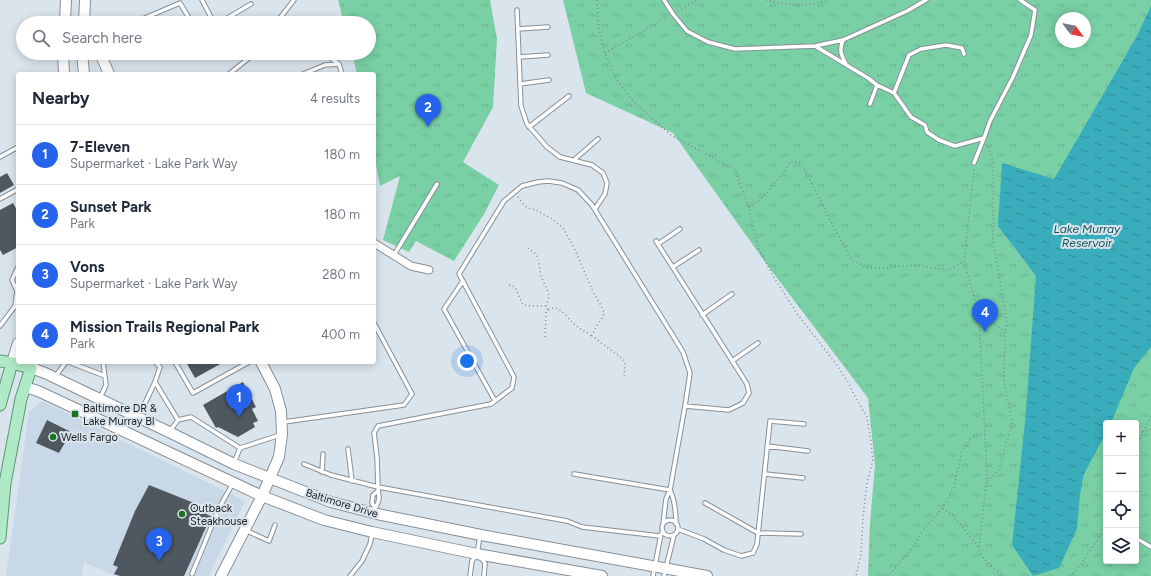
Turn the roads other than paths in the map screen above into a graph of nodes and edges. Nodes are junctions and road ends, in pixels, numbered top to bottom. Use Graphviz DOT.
graph roads {
  1 [pos="66,0"];
  2 [pos="86,0"];
  3 [pos="202,0"];
  4 [pos="294,0"];
  5 [pos="664,0"];
  6 [pos="926,0"];
  7 [pos="1020,0"];
  8 [pos="179,1"];
  9 [pos="251,4"];
  10 [pos="517,10"];
  11 [pos="65,16"];
  12 [pos="85,16"];
  13 [pos="148,16"];
  14 [pos="188,16"];
  15 [pos="210,16"];
  16 [pos="231,16"];
  17 [pos="281,16"];
  18 [pos="548,27"];
  19 [pos="518,29"];
  20 [pos="843,40"];
  21 [pos="815,46"];
  22 [pos="964,54"];
  23 [pos="548,55"];
  24 [pos="519,57"];
  25 [pos="63,60"];
  26 [pos="83,60"];
  27 [pos="103,60"];
  28 [pos="246,60"];
  29 [pos="334,60"];
  30 [pos="339,64"];
  31 [pos="847,65"];
  32 [pos="64,72"];
  33 [pos="84,72"];
  34 [pos="108,72"];
  35 [pos="232,72"];
  36 [pos="308,72"];
  37 [pos="341,72"];
  38 [pos="549,80"];
  39 [pos="520,84"];
  40 [pos="877,85"];
  41 [pos="894,93"];
  42 [pos="569,96"];
  43 [pos="870,104"];
  44 [pos="530,127"];
  45 [pos="984,138"];
  46 [pos="598,139"];
  47 [pos="16,148"];
  48 [pos="0,157"];
  49 [pos="574,160"];
  50 [pos="974,163"];
  51 [pos="437,184"];
  52 [pos="16,190"];
  53 [pos="0,199"];
  54 [pos="595,209"];
  55 [pos="680,229"];
  56 [pos="376,244"];
  57 [pos="699,250"];
  58 [pos="394,255"];
  59 [pos="672,267"];
  60 [pos="429,270"];
  61 [pos="16,271"];
  62 [pos="463,281"];
  63 [pos="16,289"];
  64 [pos="732,294"];
  65 [pos="16,307"];
  66 [pos="702,315"];
  67 [pos="0,326"];
  68 [pos="376,327"];
  69 [pos="758,343"];
  70 [pos="16,349"];
  71 [pos="0,361"];
  72 [pos="732,361"];
  73 [pos="12,362"];
  74 [pos="16,363"];
  75 [pos="64,364"];
  76 [pos="74,364"];
  77 [pos="103,364"];
  78 [pos="157,364"];
  79 [pos="176,364"];
  80 [pos="245,364"];
  81 [pos="264,364"];
  82 [pos="32,365"];
  83 [pos="105,376"];
  84 [pos="54,378"];
  85 [pos="3,380"];
  86 [pos="155,382"];
  87 [pos="25,387"];
  88 [pos="100,399"];
  89 [pos="495,401"];
  90 [pos="0,406"];
  91 [pos="685,406"];
  92 [pos="138,417"];
  93 [pos="178,420"];
  94 [pos="282,422"];
  95 [pos="804,424"];
  96 [pos="169,432"];
  97 [pos="282,434"];
  98 [pos="767,446"];
  99 [pos="240,448"];
  100 [pos="348,449"];
  101 [pos="808,451"];
  102 [pos="323,454"];
  103 [pos="234,464"];
  104 [pos="304,464"];
  105 [pos="322,472"];
  106 [pos="574,474"];
  107 [pos="764,474"];
  108 [pos="803,478"];
  109 [pos="270,479"];
  110 [pos="352,481"];
  111 [pos="233,482"];
  112 [pos="378,489"];
  113 [pos="670,490"];
  114 [pos="262,496"];
  115 [pos="705,503"];
  116 [pos="374,511"];
  117 [pos="663,524"];
  118 [pos="676,524"];
  119 [pos="275,525"];
  120 [pos="662,529"];
  121 [pos="678,529"];
  122 [pos="244,530"];
  123 [pos="372,532"];
  124 [pos="758,534"];
  125 [pos="801,534"];
  126 [pos="480,535"];
  127 [pos="674,535"];
  128 [pos="660,536"];
  129 [pos="0,538"];
  130 [pos="1139,540"];
  131 [pos="1151,547"];
  132 [pos="478,554"];
  133 [pos="659,572"];
  134 [pos="192,574"];
  135 [pos="221,576"];
  136 [pos="350,576"];
  137 [pos="470,576"];
  138 [pos="484,576"];
  139 [pos="602,576"];
  140 [pos="707,576"];
  1 -- 11 [label="main road"];
  2 -- 12 [label="main road"];
  3 -- 15 [label="lane"];
  4 -- 17 [label="lane"];
  5 -- 21 [label="lane"];
  6 -- 20 [label="lane"];
  7 -- 45 [label="lane"];
  8 -- 13 [label="lane"];
  8 -- 14 [label="lane"];
  9 -- 16 [label="lane"];
  10 -- 19 [label="lane"];
  18 -- 19 [label="lane"];
  19 -- 24 [label="lane"];
  20 -- 21 [label="lane"];
  20 -- 31 [label="lane"];
  21 -- 31 [label="lane"];
  22 -- 41 [label="lane"];
  23 -- 24 [label="lane"];
  24 -- 39 [label="lane"];
  25 -- 32 [label="main road"];
  26 -- 33 [label="main road"];
  27 -- 34 [label="main road"];
  28 -- 35 [label="lane"];
  29 -- 30 [label="lane"];
  30 -- 36 [label="lane"];
  30 -- 37 [label="lane"];
  31 -- 40 [label="lane"];
  38 -- 39 [label="lane"];
  39 -- 44 [label="lane"];
  40 -- 41 [label="lane"];
  40 -- 43 [label="lane"];
  41 -- 45 [label="lane"];
  42 -- 44 [label="lane"];
  44 -- 49 [label="lane"];
  45 -- 50 [label="lane"];
  46 -- 49 [label="lane"];
  47 -- 48 [label="lane"];
  49 -- 54 [label="lane"];
  51 -- 58 [label="lane"];
  52 -- 53 [label="lane"];
  54 -- 62 [label="lane"];
  54 -- 91 [label="lane"];
  55 -- 59 [label="lane"];
  56 -- 58 [label="street"];
  57 -- 59 [label="lane"];
  58 -- 60 [label="street"];
  59 -- 66 [label="lane"];
  61 -- 63 [label="lane"];
  62 -- 89 [label="lane"];
  62 -- 89 [label="lane"];
  64 -- 66 [label="lane"];
  65 -- 67 [label="lane"];
  66 -- 72 [label="lane"];
  68 -- 94 [label="lane"];
  69 -- 72 [label="lane"];
  70 -- 73 [label="main road"];
  71 -- 73 [label="main road, Baltimore Drive"];
  72 -- 91 [label="lane"];
  73 -- 74 [label="main road, Baltimore Drive"];
  73 -- 85 [label="main road"];
  75 -- 84 [label="lane"];
  76 -- 83 [label="lane"];
  77 -- 83 [label="lane"];
  78 -- 86 [label="lane"];
  79 -- 80 [label="lane"];
  81 -- 94 [label="main road"];
  82 -- 84 [label="main road, Baltimore Drive"];
  82 -- 87 [label="main road"];
  83 -- 88 [label="lane"];
  84 -- 88 [label="main road, Baltimore Drive"];
  85 -- 87 [label="main road, Baltimore Drive"];
  85 -- 90 [label="main road"];
  86 -- 92 [label="lane"];
  86 -- 93 [label="lane"];
  87 -- 111 [label="main road, Baltimore Drive"];
  87 -- 129 [label="main road"];
  88 -- 92 [label="main road, Baltimore Drive"];
  89 -- 112 [label="lane"];
  91 -- 113 [label="lane"];
  92 -- 96 [label="main road, Baltimore Drive"];
  93 -- 96 [label="lane"];
  93 -- 99 [label="lane"];
  94 -- 97 [label="main road"];
  95 -- 98 [label="lane"];
  96 -- 103 [label="main road, Baltimore Drive"];
  97 -- 99 [label="lane"];
  97 -- 109 [label="main road"];
  98 -- 101 [label="lane"];
  98 -- 107 [label="lane"];
  99 -- 103 [label="lane"];
  100 -- 110 [label="lane"];
  102 -- 105 [label="lane"];
  103 -- 109 [label="main road, Baltimore Drive"];
  104 -- 105 [label="lane"];
  105 -- 110 [label="lane"];
  106 -- 113 [label="lane"];
  107 -- 108 [label="lane"];
  107 -- 124 [label="lane"];
  109 -- 114 [label="main road"];
  109 -- 116 [label="main road, Baltimore Drive"];
  110 -- 112 [label="lane"];
  111 -- 114 [label="main road, Baltimore Drive"];
  111 -- 134 [label="lane"];
  112 -- 116 [label="lane"];
  112 -- 128 [label="lane"];
  113 -- 117 [label="lane"];
  113 -- 118 [label="lane"];
  114 -- 122 [label="main road"];
  114 -- 123 [label="main road, Baltimore Drive"];
  115 -- 124 [label="lane"];
  116 -- 123 [label="main road"];
  116 -- 126 [label="main road, Baltimore Drive"];
  117 -- 118 [label="lane"];
  117 -- 120 [label="lane"];
  118 -- 121 [label="lane"];
  119 -- 122 [label="lane"];
  120 -- 127 [label="lane"];
  120 -- 128 [label="lane"];
  121 -- 124 [label="lane"];
  121 -- 127 [label="lane"];
  122 -- 135 [label="main road"];
  123 -- 132 [label="main road, Baltimore Drive"];
  123 -- 136 [label="lane"];
  124 -- 125 [label="lane"];
  126 -- 132 [label="lane"];
  126 -- 133 [label="main road, Baltimore Drive"];
  127 -- 133 [label="lane"];
  128 -- 133 [label="lane"];
  130 -- 131 [label="lane"];
  132 -- 137 [label="lane"];
  132 -- 138 [label="lane"];
  132 -- 139 [label="main road, Baltimore Drive"];
  133 -- 140 [label="main road, Baltimore Drive"];
}
